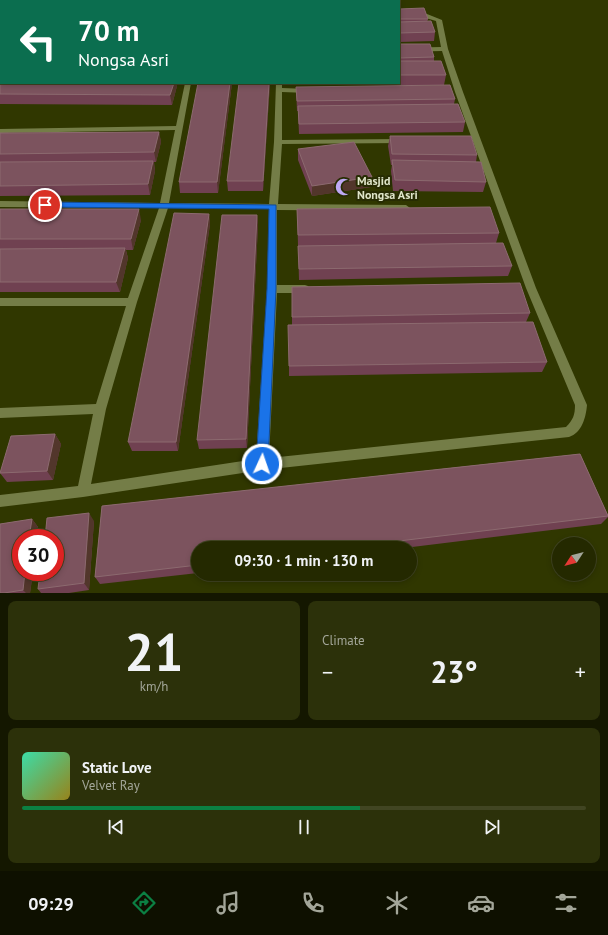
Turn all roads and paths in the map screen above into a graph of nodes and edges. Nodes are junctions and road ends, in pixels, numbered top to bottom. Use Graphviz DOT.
graph roads {
  1 [pos="400,16"];
  2 [pos="445,49"];
  3 [pos="400,50"];
  4 [pos="188,84"];
  5 [pos="279,87"];
  6 [pos="318,91"];
  7 [pos="179,128"];
  8 [pos="0,131"];
  9 [pos="414,141"];
  10 [pos="278,142"];
  11 [pos="0,204"];
  12 [pos="164,206"];
  13 [pos="274,207"];
  14 [pos="416,208"];
  15 [pos="272,289"];
  16 [pos="319,289"];
  17 [pos="0,302"];
  18 [pos="132,302"];
  19 [pos="100,410"];
  20 [pos="0,413"];
  21 [pos="262,464"];
  22 [pos="83,491"];
  23 [pos="0,501"];
  1 -- 2 [label="street"];
  2 -- 3 [label="street"];
  2 -- 21 [label="street"];
  4 -- 7 [label="street"];
  5 -- 6 [label="street"];
  5 -- 10 [label="street"];
  7 -- 8 [label="street"];
  7 -- 12 [label="street"];
  9 -- 10 [label="street"];
  10 -- 13 [label="street"];
  11 -- 12 [label="street"];
  12 -- 13 [label="street"];
  12 -- 18 [label="street"];
  13 -- 14 [label="street"];
  13 -- 15 [label="street"];
  15 -- 16 [label="street"];
  15 -- 21 [label="street"];
  17 -- 18 [label="street"];
  18 -- 19 [label="street"];
  19 -- 20 [label="street"];
  19 -- 22 [label="street"];
  21 -- 22 [label="street"];
  22 -- 23 [label="street"];
}
